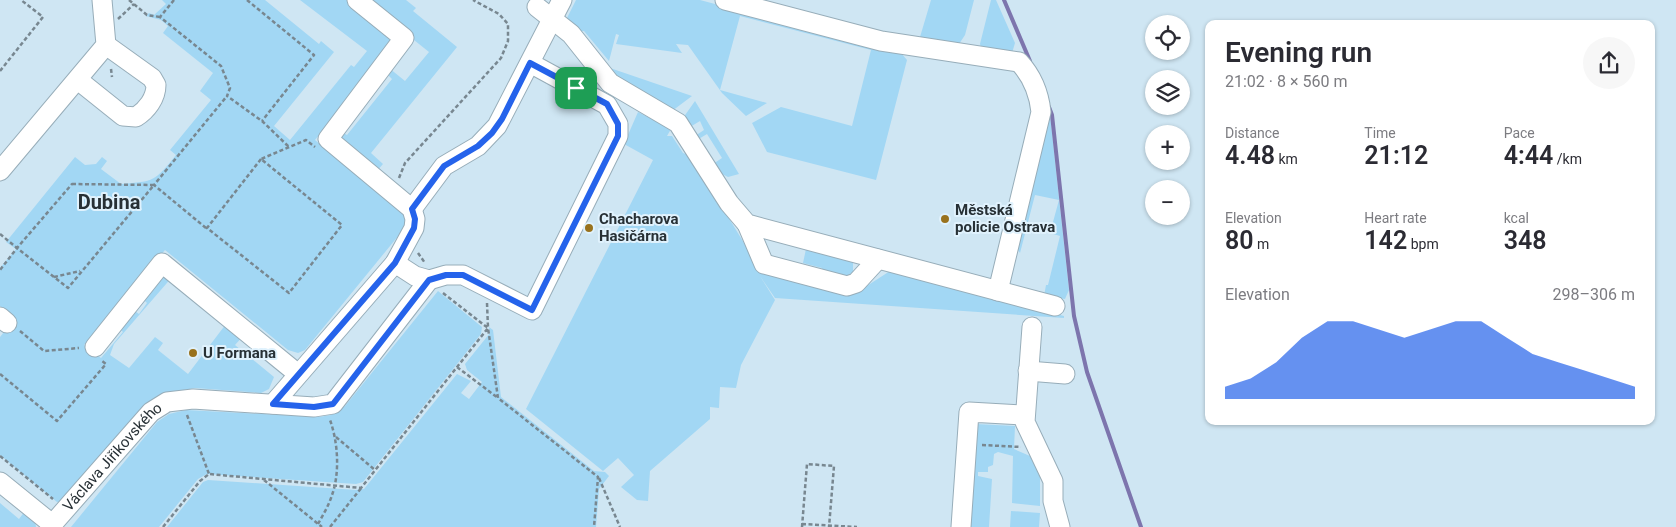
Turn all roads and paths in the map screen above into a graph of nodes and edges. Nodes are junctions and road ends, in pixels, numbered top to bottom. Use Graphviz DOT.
graph roads {
  1 [pos="21,0"];
  2 [pos="102,0"];
  3 [pos="129,0"];
  4 [pos="174,0"];
  5 [pos="247,0"];
  6 [pos="357,0"];
  7 [pos="473,0"];
  8 [pos="562,0"];
  9 [pos="726,0"];
  10 [pos="492,3"];
  11 [pos="537,7"];
  12 [pos="490,9"];
  13 [pos="160,17"];
  14 [pos="552,19"];
  15 [pos="106,45"];
  16 [pos="530,63"];
  17 [pos="0,71"];
  18 [pos="78,80"];
  19 [pos="228,96"];
  20 [pos="262,121"];
  21 [pos="289,147"];
  22 [pos="320,152"];
  23 [pos="261,159"];
  24 [pos="0,171"];
  25 [pos="154,185"];
  26 [pos="393,194"];
  27 [pos="412,209"];
  28 [pos="746,224"];
  29 [pos="207,228"];
  30 [pos="0,234"];
  31 [pos="17,248"];
  32 [pos="878,259"];
  33 [pos="395,263"];
  34 [pos="0,270"];
  35 [pos="82,271"];
  36 [pos="54,277"];
  37 [pos="434,284"];
  38 [pos="998,291"];
  39 [pos="486,298"];
  40 [pos="1055,306"];
  41 [pos="8,323"];
  42 [pos="1032,327"];
  43 [pos="488,328"];
  44 [pos="93,351"];
  45 [pos="457,367"];
  46 [pos="1028,371"];
  47 [pos="0,374"];
  48 [pos="298,374"];
  49 [pos="1065,374"];
  50 [pos="498,398"];
  51 [pos="273,404"];
  52 [pos="184,406"];
  53 [pos="328,414"];
  54 [pos="1024,415"];
  55 [pos="336,437"];
  56 [pos="975,444"];
  57 [pos="1030,448"];
  58 [pos="0,456"];
  59 [pos="375,470"];
  60 [pos="209,474"];
  61 [pos="598,477"];
  62 [pos="262,479"];
  63 [pos="0,482"];
  64 [pos="335,485"];
  65 [pos="362,487"];
  66 [pos="66,509"];
  67 [pos="318,524"];
  68 [pos="51,525"];
  69 [pos="802,526"];
  70 [pos="829,526"];
  71 [pos="163,527"];
  72 [pos="322,527"];
  73 [pos="330,527"];
  74 [pos="594,527"];
  75 [pos="620,527"];
  76 [pos="857,527"];
  77 [pos="961,527"];
  78 [pos="1060,527"];
  1 -- 17 [label="path"];
  2 -- 15 [label="street"];
  3 -- 13 [label="path"];
  4 -- 13 [label="path"];
  5 -- 20 [label="path"];
  6 -- 26 [label="street"];
  7 -- 12 [label="path"];
  8 -- 14 [label="street"];
  9 -- 38 [label="street"];
  10 -- 12 [label="path"];
  11 -- 14 [label="street"];
  12 -- 26 [label="path"];
  13 -- 19 [label="path"];
  14 -- 16 [label="street"];
  14 -- 28 [label="street"];
  15 -- 18 [label="street"];
  15 -- 18 [label="street"];
  16 -- 27 [label="street"];
  16 -- 37 [label="street"];
  18 -- 24 [label="street"];
  19 -- 20 [label="path"];
  19 -- 25 [label="path"];
  20 -- 21 [label="path"];
  21 -- 22 [label="path"];
  21 -- 23 [label="path"];
  23 -- 29 [label="path"];
  23 -- 29 [label="path"];
  25 -- 29 [label="path"];
  25 -- 31 [label="path"];
  25 -- 35 [label="path"];
  26 -- 27 [label="street"];
  27 -- 33 [label="street"];
  28 -- 32 [label="street"];
  28 -- 32 [label="street"];
  30 -- 31 [label="path"];
  31 -- 34 [label="path"];
  31 -- 36 [label="path"];
  32 -- 38 [label="street"];
  33 -- 37 [label="street"];
  33 -- 48 [label="street"];
  35 -- 36 [label="path"];
  35 -- 36 [label="path"];
  37 -- 43 [label="path"];
  37 -- 51 [label="street, Václava Jiřikovského"];
  38 -- 40 [label="street"];
  39 -- 43 [label="path"];
  41 -- 44 [label="path"];
  42 -- 46 [label="street"];
  43 -- 45 [label="path"];
  43 -- 50 [label="path"];
  44 -- 47 [label="path"];
  44 -- 48 [label="street"];
  45 -- 50 [label="path"];
  45 -- 59 [label="path"];
  46 -- 49 [label="street"];
  46 -- 54 [label="street"];
  48 -- 51 [label="street"];
  50 -- 61 [label="path"];
  51 -- 66 [label="street, Václava Jiřikovského"];
  52 -- 60 [label="path"];
  53 -- 55 [label="path"];
  54 -- 77 [label="street"];
  54 -- 78 [label="street"];
  55 -- 59 [label="path"];
  55 -- 64 [label="path"];
  56 -- 57 [label="path"];
  58 -- 66 [label="path"];
  59 -- 65 [label="path"];
  60 -- 62 [label="path"];
  60 -- 71 [label="path"];
  61 -- 74 [label="path"];
  61 -- 75 [label="path"];
  62 -- 64 [label="path"];
  62 -- 67 [label="path"];
  63 -- 68 [label="street"];
  64 -- 65 [label="path"];
  64 -- 67 [label="path"];
  65 -- 73 [label="path"];
  66 -- 68 [label="street, Václava Jiřikovského"];
  67 -- 72 [label="path"];
  69 -- 70 [label="path"];
  69 -- 70 [label="path"];
  70 -- 76 [label="path"];
}
